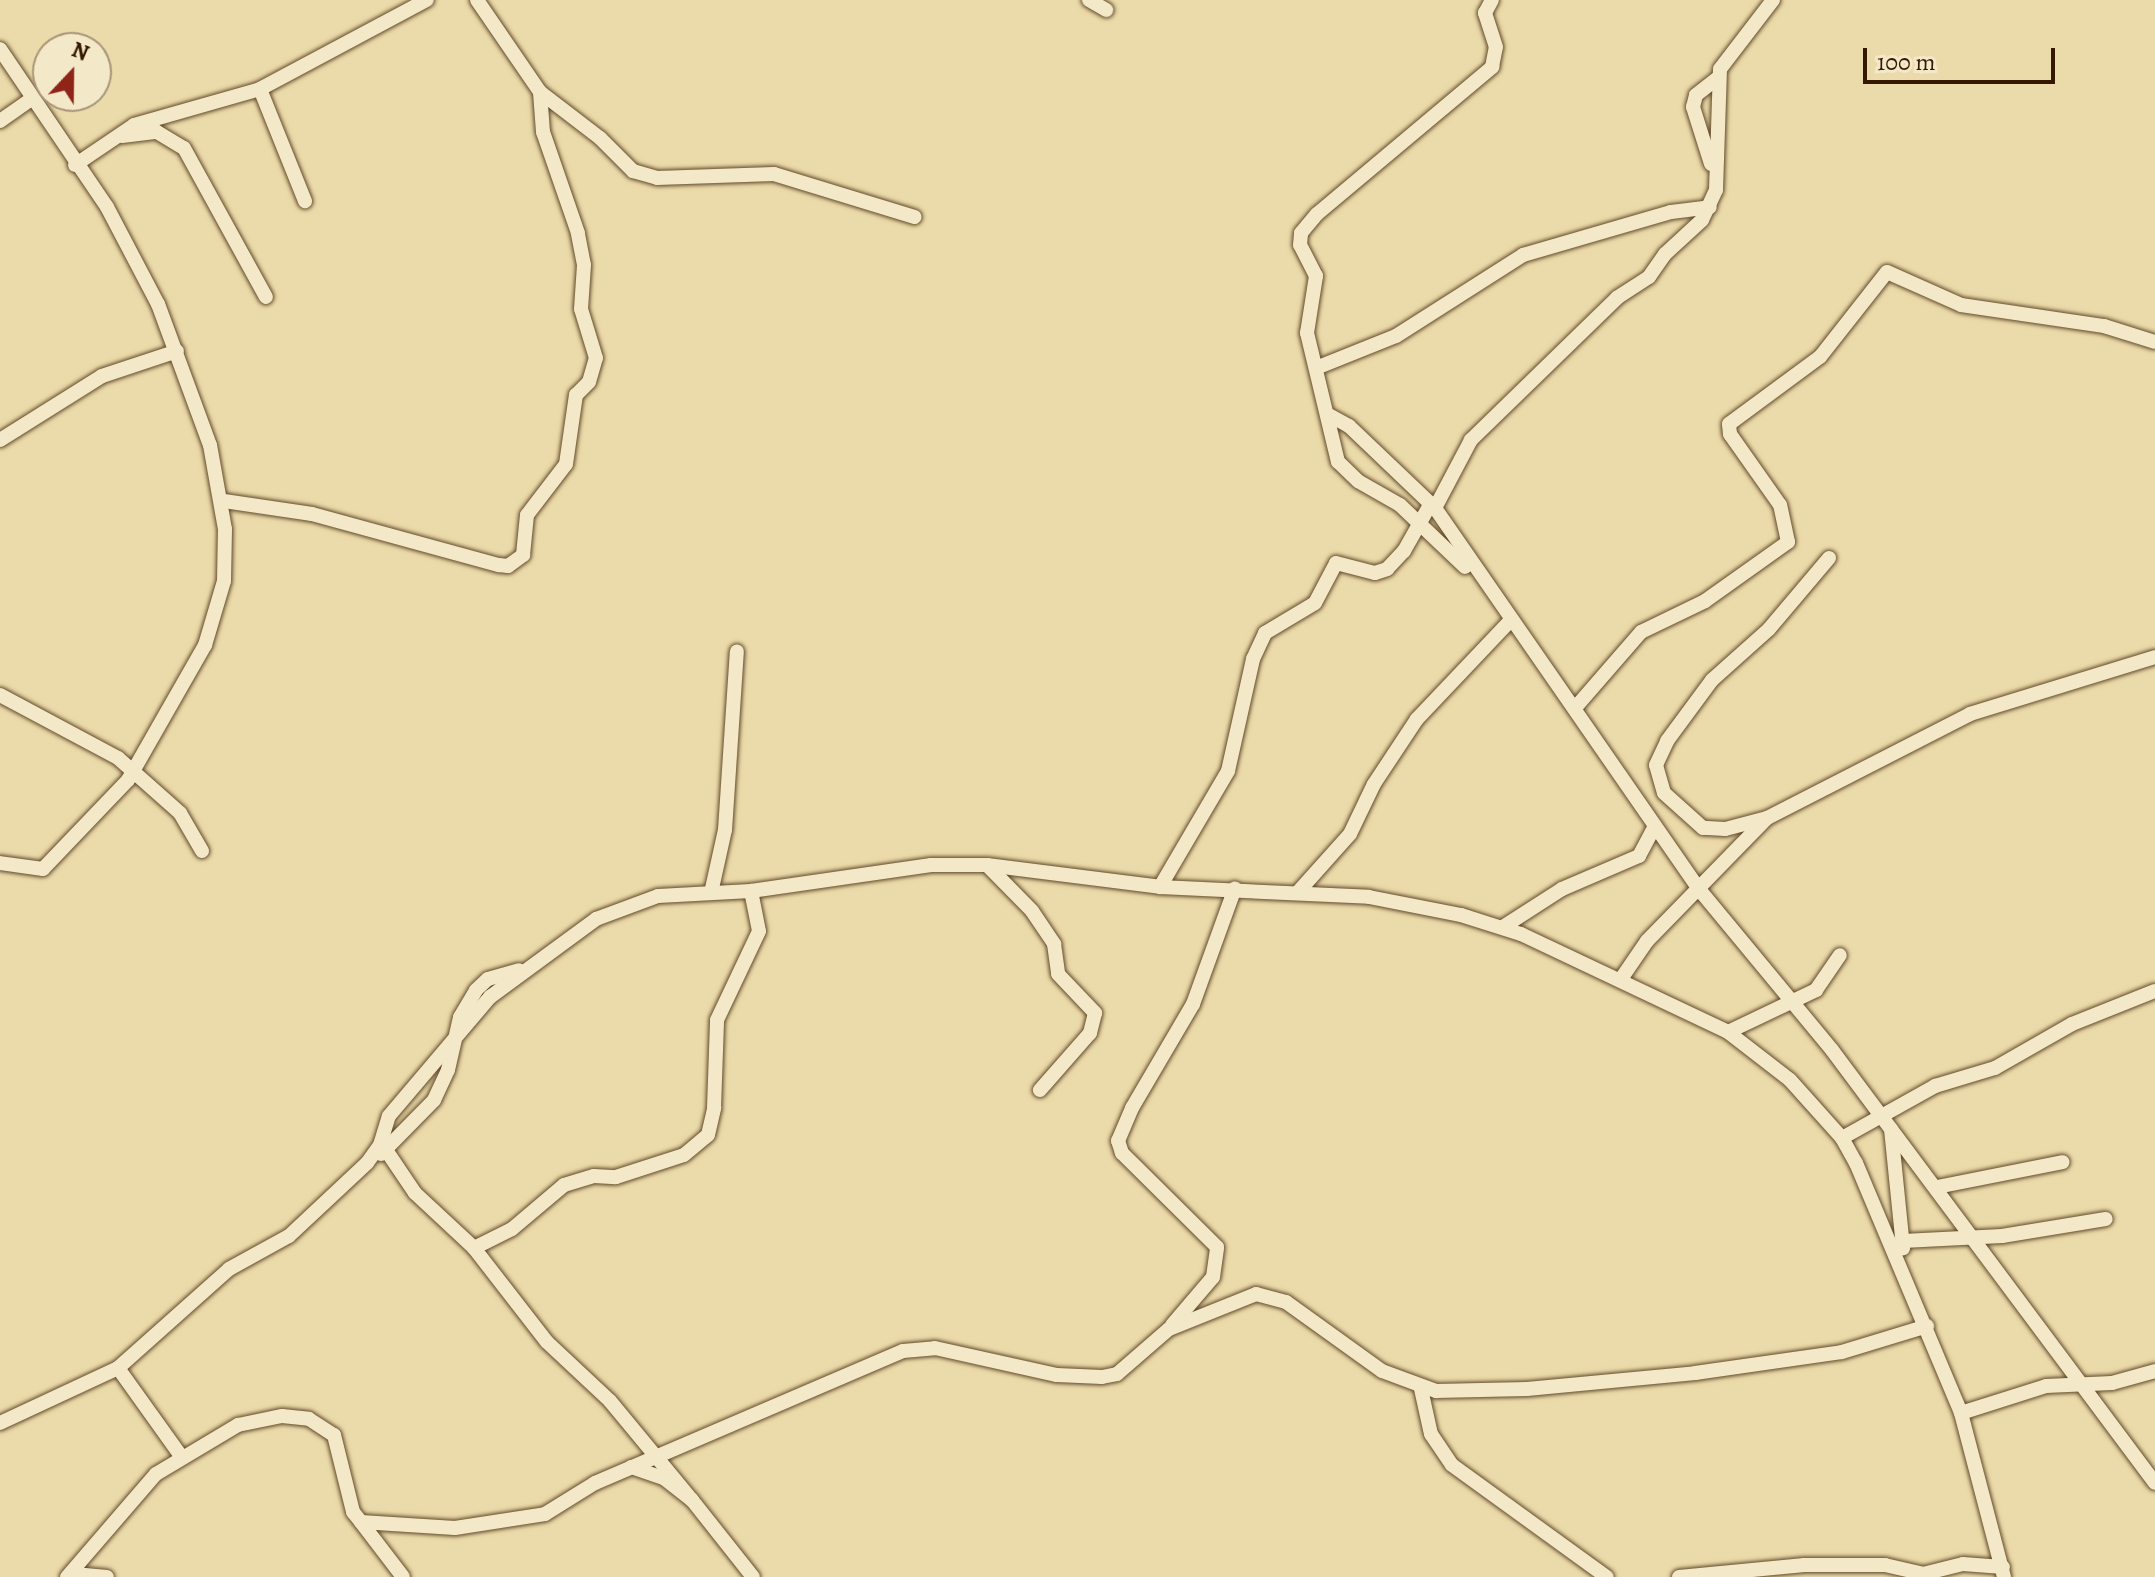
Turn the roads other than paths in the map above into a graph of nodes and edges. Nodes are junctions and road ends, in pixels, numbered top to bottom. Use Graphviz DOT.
graph roads {
  1 [pos="427,0"];
  2 [pos="477,0"];
  3 [pos="1089,0"];
  4 [pos="1492,0"];
  5 [pos="1773,0"];
  6 [pos="1106,10"];
  7 [pos="0,49"];
  8 [pos="1718,78"];
  9 [pos="260,89"];
  10 [pos="540,92"];
  11 [pos="32,99"];
  12 [pos="40,112"];
  13 [pos="0,121"];
  14 [pos="114,137"];
  15 [pos="75,165"];
  16 [pos="1715,176"];
  17 [pos="305,201"];
  18 [pos="1710,207"];
  19 [pos="915,217"];
  20 [pos="266,297"];
  21 [pos="2155,342"];
  22 [pos="177,351"];
  23 [pos="1316,368"];
  24 [pos="1329,415"];
  25 [pos="0,440"];
  26 [pos="224,501"];
  27 [pos="1433,505"];
  28 [pos="1420,523"];
  29 [pos="1829,558"];
  30 [pos="1484,583"];
  31 [pos="1511,620"];
  32 [pos="737,651"];
  33 [pos="2155,657"];
  34 [pos="0,695"];
  35 [pos="1575,708"];
  36 [pos="134,771"];
  37 [pos="1767,818"];
  38 [pos="1655,826"];
  39 [pos="202,851"];
  40 [pos="0,863"];
  41 [pos="987,865"];
  42 [pos="1160,887"];
  43 [pos="1235,888"];
  44 [pos="1698,888"];
  45 [pos="751,891"];
  46 [pos="1299,891"];
  47 [pos="711,893"];
  48 [pos="1503,927"];
  49 [pos="1840,955"];
  50 [pos="1621,979"];
  51 [pos="2155,991"];
  52 [pos="1794,1002"];
  53 [pos="1728,1032"];
  54 [pos="454,1036"];
  55 [pos="1040,1090"];
  56 [pos="1880,1114"];
  57 [pos="1890,1128"];
  58 [pos="1842,1138"];
  59 [pos="386,1150"];
  60 [pos="2063,1162"];
  61 [pos="367,1163"];
  62 [pos="1937,1187"];
  63 [pos="2106,1219"];
  64 [pos="1975,1238"];
  65 [pos="1903,1241"];
  66 [pos="474,1248"];
  67 [pos="1904,1276"];
  68 [pos="1927,1326"];
  69 [pos="1169,1329"];
  70 [pos="118,1368"];
  71 [pos="2155,1371"];
  72 [pos="2081,1386"];
  73 [pos="1421,1389"];
  74 [pos="1961,1413"];
  75 [pos="0,1423"];
  76 [pos="181,1456"];
  77 [pos="657,1458"];
  78 [pos="631,1467"];
  79 [pos="2155,1483"];
  80 [pos="692,1500"];
  81 [pos="361,1522"];
  82 [pos="2003,1572"];
  83 [pos="71,1575"];
  84 [pos="107,1577"];
  85 [pos="403,1577"];
  86 [pos="753,1577"];
  87 [pos="1607,1577"];
  88 [pos="1679,1577"];
  1 -- 9 [label="street"];
  2 -- 10 [label="street"];
  3 -- 6 [label="street"];
  4 -- 23 [label="street"];
  5 -- 8 [label="street"];
  7 -- 11 [label="street"];
  8 -- 16 [label="street"];
  8 -- 16 [label="street"];
  9 -- 14 [label="street"];
  9 -- 17 [label="street"];
  10 -- 19 [label="street"];
  10 -- 26 [label="street"];
  11 -- 13 [label="street"];
  12 -- 15 [label="street"];
  14 -- 15 [label="street"];
  14 -- 20 [label="street"];
  15 -- 22 [label="street"];
  16 -- 18 [label="street"];
  18 -- 23 [label="street"];
  18 -- 27 [label="street"];
  21 -- 35 [label="street"];
  22 -- 25 [label="street"];
  22 -- 26 [label="street"];
  23 -- 24 [label="street"];
  24 -- 27 [label="street"];
  24 -- 28 [label="street"];
  26 -- 36 [label="street"];
  27 -- 28 [label="street"];
  27 -- 30 [label="street"];
  28 -- 30 [label="street"];
  28 -- 42 [label="street"];
  29 -- 37 [label="street"];
  30 -- 31 [label="street"];
  31 -- 35 [label="street"];
  31 -- 46 [label="street"];
  32 -- 47 [label="street"];
  33 -- 37 [label="street"];
  34 -- 36 [label="street"];
  35 -- 38 [label="street"];
  36 -- 39 [label="street"];
  36 -- 40 [label="street"];
  37 -- 44 [label="street"];
  38 -- 44 [label="street"];
  38 -- 48 [label="street"];
  41 -- 42 [label="street"];
  41 -- 45 [label="street"];
  41 -- 55 [label="street"];
  42 -- 43 [label="street"];
  43 -- 46 [label="street"];
  43 -- 69 [label="street"];
  44 -- 50 [label="street"];
  44 -- 52 [label="street"];
  45 -- 47 [label="street"];
  45 -- 66 [label="street"];
  46 -- 48 [label="street"];
  47 -- 54 [label="street"];
  48 -- 50 [label="street"];
  49 -- 52 [label="street"];
  50 -- 53 [label="street"];
  51 -- 56 [label="street"];
  52 -- 53 [label="street"];
  52 -- 56 [label="street"];
  53 -- 58 [label="street"];
  54 -- 59 [label="street"];
  54 -- 61 [label="street"];
  56 -- 57 [label="street"];
  56 -- 58 [label="street"];
  57 -- 62 [label="street"];
  57 -- 65 [label="street"];
  58 -- 67 [label="street"];
  59 -- 61 [label="street"];
  59 -- 66 [label="street"];
  60 -- 62 [label="street"];
  61 -- 70 [label="street"];
  62 -- 64 [label="street"];
  63 -- 64 [label="street"];
  64 -- 65 [label="street"];
  64 -- 72 [label="street"];
  65 -- 67 [label="street"];
  66 -- 77 [label="street"];
  67 -- 68 [label="street"];
  68 -- 73 [label="street"];
  68 -- 74 [label="street"];
  69 -- 73 [label="street"];
  69 -- 77 [label="street"];
  70 -- 75 [label="street"];
  70 -- 76 [label="street"];
  71 -- 72 [label="street"];
  72 -- 74 [label="street"];
  72 -- 79 [label="street"];
  73 -- 87 [label="street"];
  74 -- 82 [label="street"];
  76 -- 81 [label="street"];
  76 -- 83 [label="street"];
  77 -- 78 [label="street"];
  77 -- 80 [label="street"];
  78 -- 80 [label="street"];
  78 -- 81 [label="street"];
  80 -- 86 [label="street"];
  81 -- 85 [label="street"];
  82 -- 88 [label="street"];
  83 -- 84 [label="street"];
}
